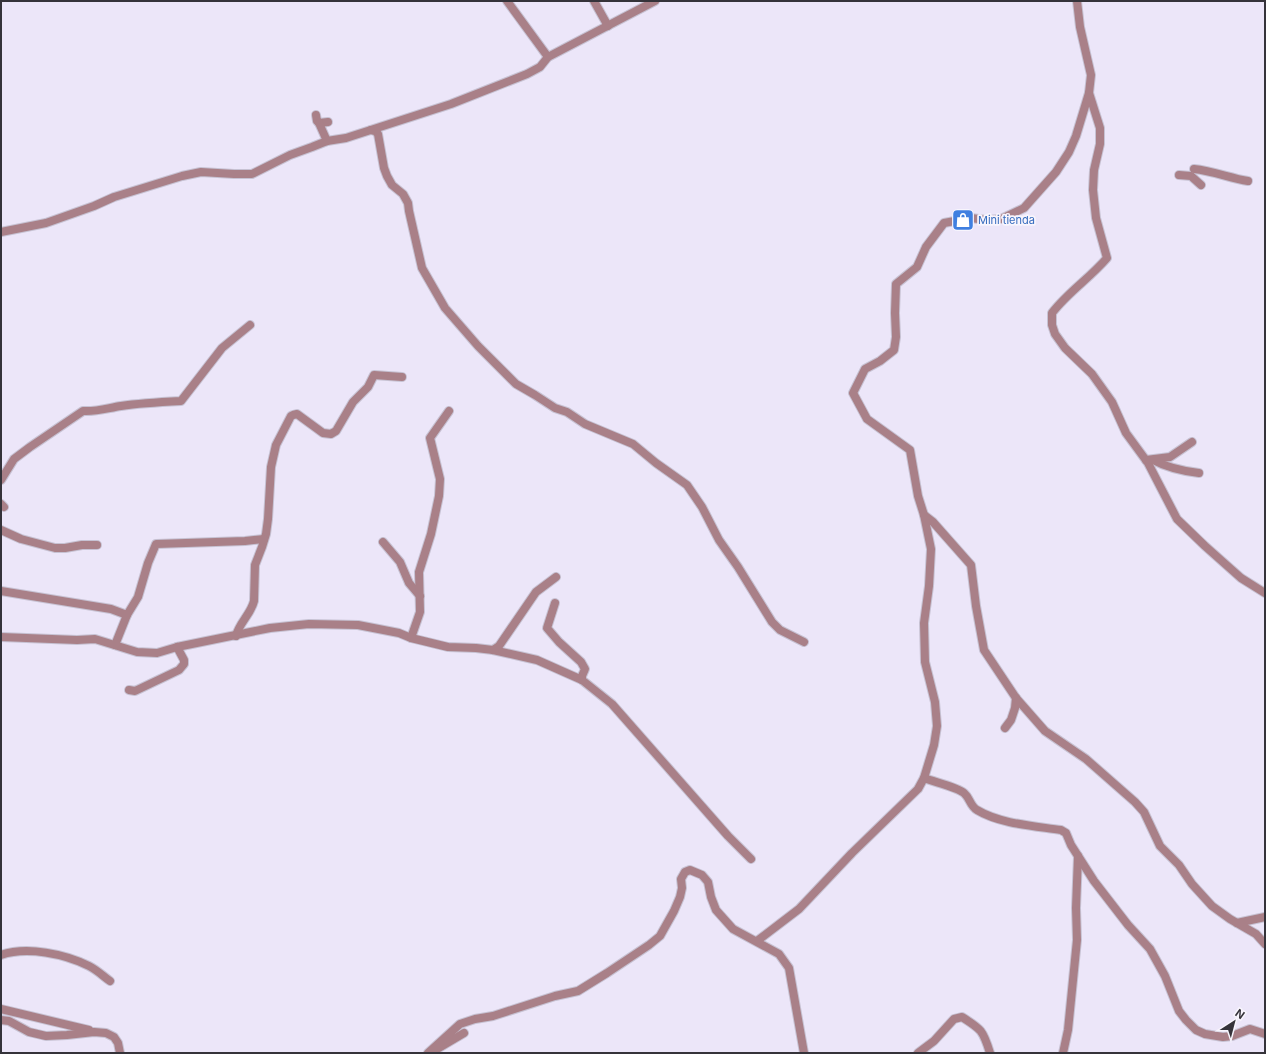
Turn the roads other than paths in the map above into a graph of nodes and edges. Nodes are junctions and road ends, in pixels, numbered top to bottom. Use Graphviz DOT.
graph roads {
  1 [pos="507,1"];
  2 [pos="594,1"];
  3 [pos="655,1"];
  4 [pos="1077,1"];
  5 [pos="608,26"];
  6 [pos="548,57"];
  7 [pos="1089,94"];
  8 [pos="328,122"];
  9 [pos="372,130"];
  10 [pos="327,141"];
  11 [pos="1194,169"];
  12 [pos="1180,175"];
  13 [pos="1248,180"];
  14 [pos="1201,185"];
  15 [pos="1,232"];
  16 [pos="250,325"];
  17 [pos="402,377"];
  18 [pos="449,411"];
  19 [pos="23,442"];
  20 [pos="1192,442"];
  21 [pos="24,452"];
  22 [pos="1149,460"];
  23 [pos="1199,473"];
  24 [pos="1,479"];
  25 [pos="924,515"];
  26 [pos="1,530"];
  27 [pos="264,539"];
  28 [pos="383,542"];
  29 [pos="97,545"];
  30 [pos="556,577"];
  31 [pos="1,591"];
  32 [pos="1265,594"];
  33 [pos="420,596"];
  34 [pos="555,603"];
  35 [pos="126,615"];
  36 [pos="236,636"];
  37 [pos="1,637"];
  38 [pos="411,638"];
  39 [pos="804,642"];
  40 [pos="115,645"];
  41 [pos="177,647"];
  42 [pos="494,650"];
  43 [pos="582,680"];
  44 [pos="129,690"];
  45 [pos="1016,698"];
  46 [pos="1004,728"];
  47 [pos="924,778"];
  48 [pos="1078,856"];
  49 [pos="751,859"];
  50 [pos="1265,917"];
  51 [pos="1237,923"];
  52 [pos="757,941"];
  53 [pos="1265,944"];
  54 [pos="1,955"];
  55 [pos="110,981"];
  56 [pos="1,1009"];
  57 [pos="1,1020"];
  58 [pos="94,1032"];
  59 [pos="464,1033"];
  60 [pos="1265,1034"];
  61 [pos="120,1053"];
  62 [pos="430,1053"];
  63 [pos="804,1053"];
  64 [pos="918,1053"];
  65 [pos="990,1053"];
  66 [pos="1063,1053"];
  1 -- 6 [label="street"];
  2 -- 5 [label="street"];
  3 -- 5 [label="street"];
  4 -- 7 [label="street"];
  5 -- 6 [label="street"];
  6 -- 9 [label="street"];
  7 -- 22 [label="street"];
  7 -- 25 [label="street"];
  8 -- 10 [label="street"];
  9 -- 10 [label="street"];
  9 -- 39 [label="street"];
  10 -- 15 [label="street"];
  11 -- 13 [label="street"];
  12 -- 14 [label="street"];
  16 -- 21 [label="street"];
  17 -- 27 [label="street"];
  18 -- 33 [label="street"];
  19 -- 21 [label="street"];
  20 -- 22 [label="street"];
  21 -- 24 [label="street"];
  22 -- 23 [label="street"];
  22 -- 32 [label="street"];
  25 -- 45 [label="street"];
  25 -- 47 [label="street"];
  26 -- 29 [label="street"];
  27 -- 35 [label="street"];
  27 -- 36 [label="street"];
  28 -- 33 [label="street"];
  30 -- 42 [label="street"];
  31 -- 35 [label="street"];
  33 -- 38 [label="street"];
  34 -- 43 [label="street"];
  35 -- 40 [label="street"];
  36 -- 38 [label="street"];
  36 -- 41 [label="street"];
  37 -- 40 [label="street"];
  38 -- 42 [label="street"];
  40 -- 41 [label="street"];
  41 -- 44 [label="street"];
  42 -- 43 [label="street"];
  43 -- 49 [label="street"];
  45 -- 46 [label="street"];
  45 -- 51 [label="street"];
  47 -- 48 [label="street"];
  47 -- 52 [label="street"];
  48 -- 60 [label="street"];
  48 -- 66 [label="street"];
  50 -- 51 [label="street"];
  51 -- 53 [label="street"];
  52 -- 62 [label="street"];
  52 -- 63 [label="street"];
  54 -- 55 [label="street"];
  56 -- 58 [label="street"];
  57 -- 58 [label="street"];
  58 -- 61 [label="street"];
  59 -- 62 [label="street"];
  64 -- 65 [label="street"];
}
